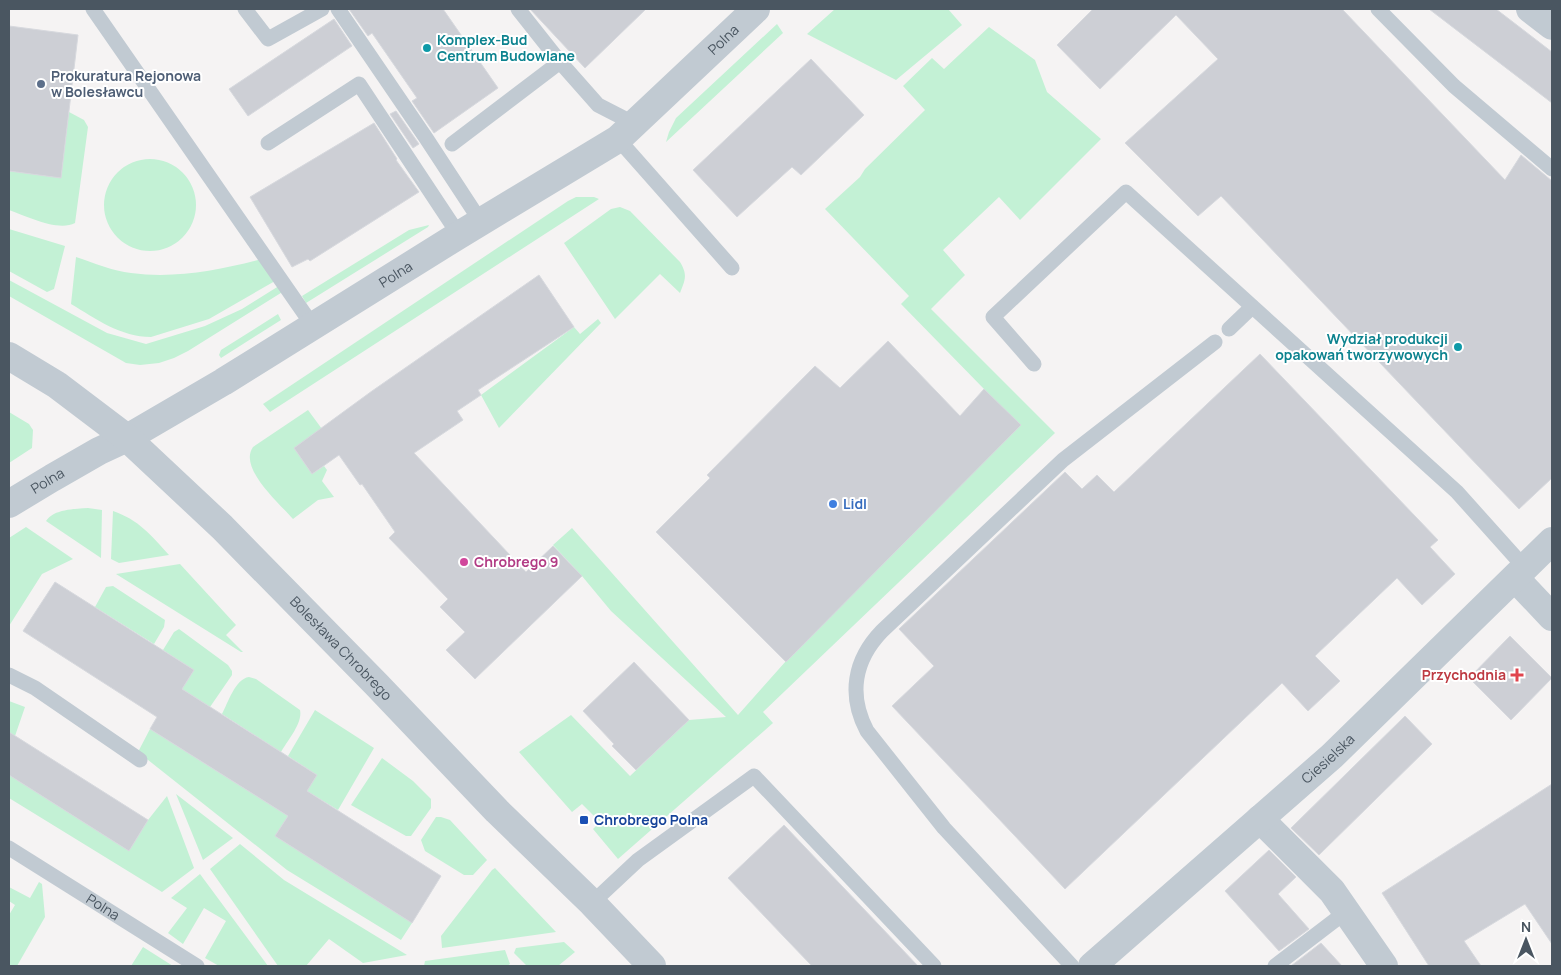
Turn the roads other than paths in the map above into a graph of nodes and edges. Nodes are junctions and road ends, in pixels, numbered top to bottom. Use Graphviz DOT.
graph roads {
  1 [pos="93,9"];
  2 [pos="245,9"];
  3 [pos="322,9"];
  4 [pos="338,9"];
  5 [pos="518,9"];
  6 [pos="756,9"];
  7 [pos="1378,9"];
  8 [pos="1530,9"];
  9 [pos="1552,26"];
  10 [pos="560,62"];
  11 [pos="626,132"];
  12 [pos="268,144"];
  13 [pos="452,144"];
  14 [pos="1552,169"];
  15 [pos="470,228"];
  16 [pos="732,268"];
  17 [pos="1252,307"];
  18 [pos="313,326"];
  19 [pos="1229,329"];
  20 [pos="1215,342"];
  21 [pos="9,356"];
  22 [pos="1034,364"];
  23 [pos="127,438"];
  24 [pos="9,504"];
  25 [pos="1552,541"];
  26 [pos="1520,573"];
  27 [pos="1552,617"];
  28 [pos="9,675"];
  29 [pos="140,760"];
  30 [pos="1260,819"];
  31 [pos="9,848"];
  32 [pos="592,903"];
  33 [pos="1347,911"];
  34 [pos="197,966"];
  35 [pos="652,966"];
  36 [pos="934,966"];
  37 [pos="1072,966"];
  38 [pos="1092,966"];
  39 [pos="1275,966"];
  40 [pos="1384,966"];
  1 -- 18 [label="lane"];
  2 -- 3 [label="lane"];
  4 -- 15 [label="lane"];
  5 -- 10 [label="lane"];
  6 -- 11 [label="street, Polna"];
  7 -- 14 [label="lane"];
  8 -- 9 [label="street"];
  10 -- 11 [label="lane"];
  10 -- 13 [label="lane"];
  11 -- 15 [label="street, Polna"];
  11 -- 16 [label="lane"];
  12 -- 15 [label="lane"];
  15 -- 18 [label="street, Polna"];
  17 -- 19 [label="lane"];
  17 -- 22 [label="lane"];
  17 -- 26 [label="lane"];
  18 -- 23 [label="street, Polna"];
  20 -- 37 [label="lane"];
  21 -- 23 [label="street, Bolesława Chrobrego"];
  23 -- 24 [label="street, Polna"];
  23 -- 32 [label="street, Bolesława Chrobrego"];
  25 -- 26 [label="street, Ciesielska"];
  26 -- 27 [label="street"];
  26 -- 30 [label="street, Ciesielska"];
  28 -- 29 [label="lane"];
  30 -- 33 [label="street"];
  30 -- 38 [label="street, Ciesielska"];
  31 -- 34 [label="lane, Polna"];
  32 -- 35 [label="street, Bolesława Chrobrego"];
  32 -- 36 [label="lane"];
  33 -- 39 [label="lane"];
  33 -- 40 [label="street"];
}
